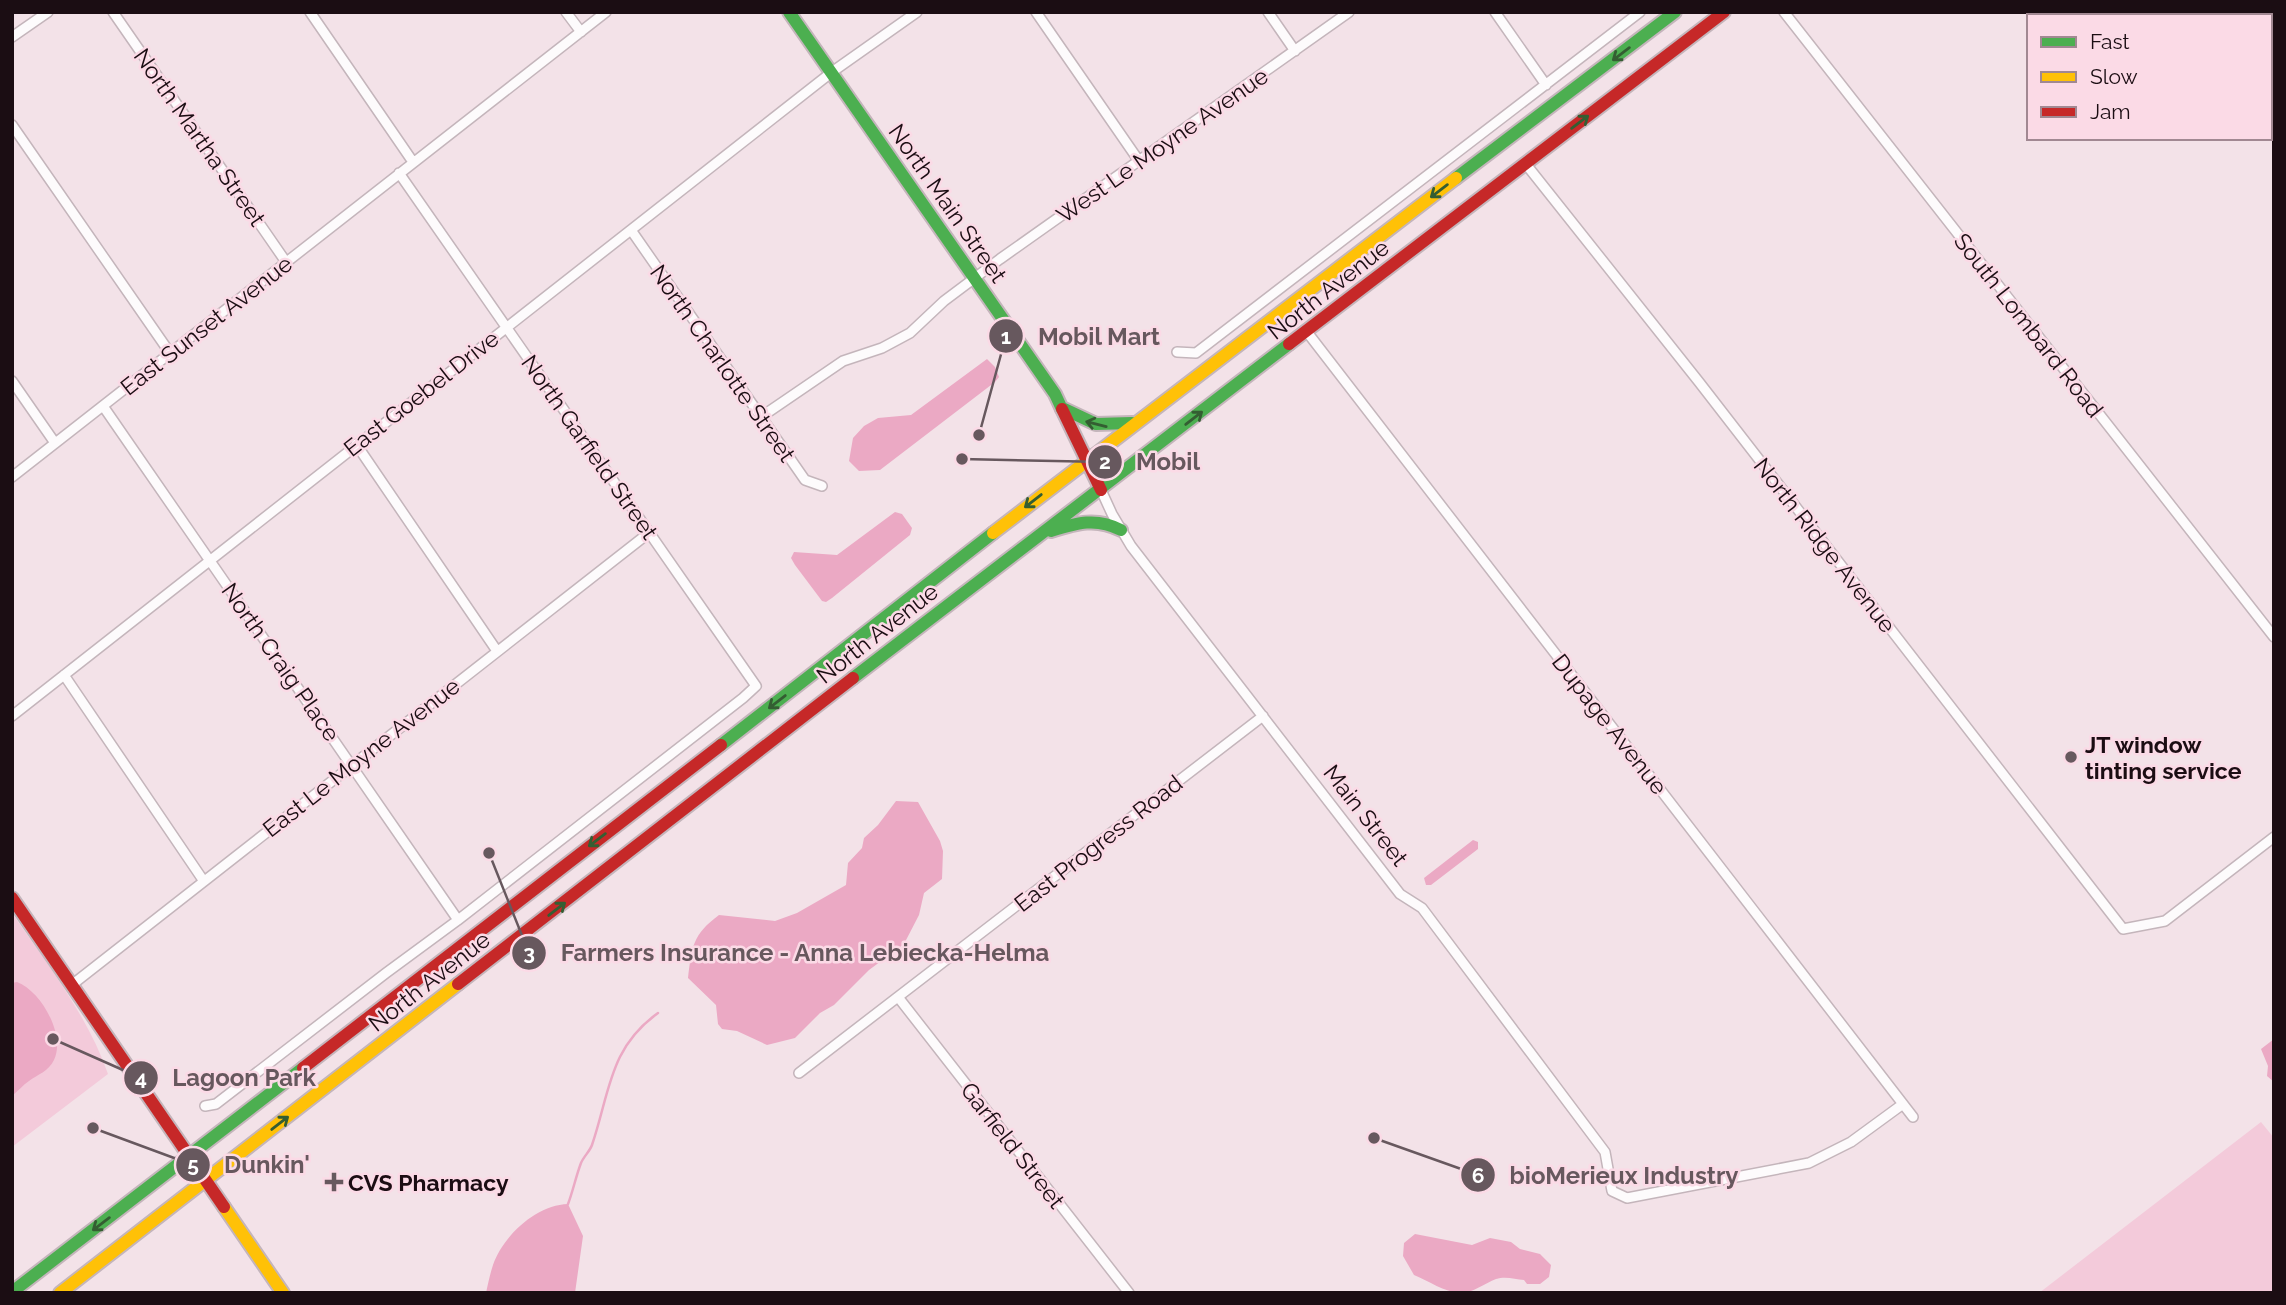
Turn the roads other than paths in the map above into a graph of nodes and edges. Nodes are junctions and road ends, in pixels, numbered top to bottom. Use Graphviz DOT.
graph roads {
  1 [pos="48,12"];
  2 [pos="113,12"];
  3 [pos="310,12"];
  4 [pos="566,12"];
  5 [pos="606,12"];
  6 [pos="789,12"];
  7 [pos="917,12"];
  8 [pos="1036,12"];
  9 [pos="1268,12"];
  10 [pos="1349,12"];
  11 [pos="1495,12"];
  12 [pos="1640,12"];
  13 [pos="1675,12"];
  14 [pos="1724,12"];
  15 [pos="1784,12"];
  16 [pos="581,32"];
  17 [pos="12,37"];
  18 [pos="1295,51"];
  19 [pos="832,72"];
  20 [pos="1546,85"];
  21 [pos="12,125"];
  22 [pos="1139,161"];
  23 [pos="413,162"];
  24 [pos="1525,163"];
  25 [pos="399,173"];
  26 [pos="631,230"];
  27 [pos="286,262"];
  28 [pos="975,278"];
  29 [pos="506,327"];
  30 [pos="1307,332"];
  31 [pos="1177,352"];
  32 [pos="170,353"];
  33 [pos="12,382"];
  34 [pos="103,406"];
  35 [pos="1062,408"];
  36 [pos="761,417"];
  37 [pos="1134,423"];
  38 [pos="55,443"];
  39 [pos="356,444"];
  40 [pos="1087,459"];
  41 [pos="12,477"];
  42 [pos="822,486"];
  43 [pos="1101,490"];
  44 [pos="1121,530"];
  45 [pos="650,532"];
  46 [pos="1043,533"];
  47 [pos="210,560"];
  48 [pos="2274,637"];
  49 [pos="497,651"];
  50 [pos="64,675"];
  51 [pos="756,686"];
  52 [pos="12,716"];
  53 [pos="1263,716"];
  54 [pos="352,765"];
  55 [pos="2274,837"];
  56 [pos="203,880"];
  57 [pos="12,898"];
  58 [pos="458,920"];
  59 [pos="73,984"];
  60 [pos="898,997"];
  61 [pos="799,1073"];
  62 [pos="1903,1104"];
  63 [pos="205,1106"];
  64 [pos="1913,1117"];
  65 [pos="190,1156"];
  66 [pos="207,1180"];
  67 [pos="12,1292"];
  68 [pos="63,1292"];
  69 [pos="283,1293"];
  70 [pos="1129,1293"];
  1 -- 17 [label="street"];
  2 -- 27 [label="street, North Martha Street"];
  3 -- 23 [label="street"];
  4 -- 16 [label="street"];
  5 -- 16 [label="street"];
  6 -- 19 [label="main road, North Main Street"];
  7 -- 19 [label="street, East Goebel Drive"];
  8 -- 22 [label="street"];
  9 -- 18 [label="street"];
  10 -- 18 [label="street, West Le Moyne Avenue"];
  11 -- 20 [label="street"];
  12 -- 20 [label="street, North Avenue"];
  13 -- 37 [label="main road, North Avenue, one-way"];
  24 -- 14 [label="main road, North Avenue, one-way"];
  15 -- 48 [label="street, South Lombard Road"];
  16 -- 23 [label="street"];
  18 -- 22 [label="street, West Le Moyne Avenue"];
  19 -- 26 [label="street, East Goebel Drive"];
  19 -- 28 [label="main road, North Main Street"];
  20 -- 31 [label="street, North Avenue"];
  21 -- 32 [label="street"];
  22 -- 28 [label="street, West Le Moyne Avenue"];
  23 -- 25 [label="street, East Sunset Avenue"];
  24 -- 30 [label="main road, North Avenue"];
  24 -- 55 [label="street, North Ridge Avenue"];
  25 -- 27 [label="street, East Sunset Avenue"];
  25 -- 29 [label="street, North Garfield Street"];
  26 -- 29 [label="street, East Goebel Drive"];
  26 -- 36 [label="street, North Charlotte Street"];
  27 -- 32 [label="street, East Sunset Avenue"];
  28 -- 35 [label="main road, North Main Street"];
  28 -- 36 [label="street"];
  29 -- 39 [label="street, East Goebel Drive"];
  29 -- 45 [label="street, North Garfield Street"];
  43 -- 30 [label="main road, North Avenue, one-way"];
  30 -- 62 [label="street, Dupage Avenue"];
  32 -- 34 [label="street, East Sunset Avenue"];
  33 -- 38 [label="street"];
  34 -- 38 [label="street, East Sunset Avenue"];
  34 -- 47 [label="street, North Craig Place"];
  37 -- 35 [label="main road, one-way"];
  35 -- 40 [label="main road, North Main Street"];
  36 -- 42 [label="street, North Charlotte Street"];
  37 -- 40 [label="main road, North Avenue"];
  38 -- 41 [label="street, East Sunset Avenue"];
  39 -- 47 [label="street, East Goebel Drive"];
  39 -- 49 [label="street"];
  40 -- 43 [label="main road, Main Street"];
  40 -- 65 [label="main road, North Avenue, one-way"];
  43 -- 44 [label="street, Main Street"];
  43 -- 46 [label="main road, North Avenue"];
  44 -- 46 [label="main road"];
  44 -- 53 [label="street, Main Street"];
  45 -- 49 [label="street, East Le Moyne Avenue"];
  45 -- 51 [label="street, North Garfield Street"];
  66 -- 46 [label="main road, North Avenue, one-way"];
  47 -- 50 [label="street, East Goebel Drive"];
  47 -- 54 [label="street, North Craig Place"];
  49 -- 54 [label="street, East Le Moyne Avenue"];
  50 -- 52 [label="street, East Goebel Drive"];
  50 -- 56 [label="street"];
  51 -- 58 [label="street, North Avenue"];
  53 -- 60 [label="street, East Progress Road"];
  53 -- 62 [label="street, Main Street"];
  54 -- 56 [label="street, East Le Moyne Avenue"];
  54 -- 58 [label="street, North Craig Place"];
  56 -- 59 [label="street, East Le Moyne Avenue"];
  57 -- 59 [label="main road"];
  58 -- 63 [label="street, North Avenue"];
  59 -- 65 [label="main road"];
  60 -- 61 [label="street, East Progress Road"];
  60 -- 70 [label="street, Garfield Street"];
  62 -- 64 [label="street, Dupage Avenue"];
  65 -- 66 [label="main road"];
  65 -- 67 [label="main road, North Avenue, one-way"];
  66 -- 68 [label="main road, North Avenue"];
  66 -- 69 [label="main road"];
}
